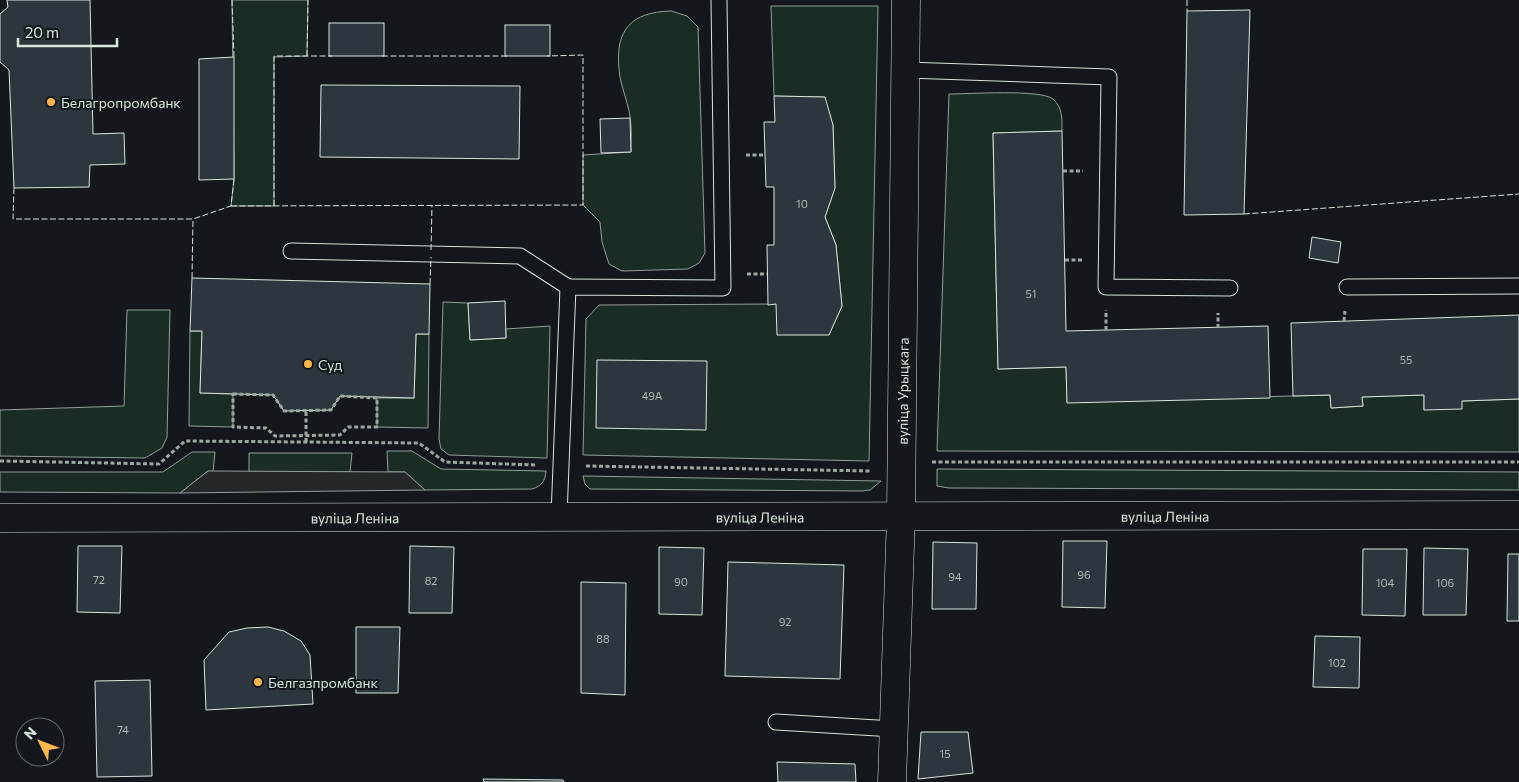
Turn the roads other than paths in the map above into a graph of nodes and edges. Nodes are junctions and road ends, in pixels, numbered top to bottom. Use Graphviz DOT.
graph roads {
  1 [pos="719,0"];
  2 [pos="906,0"];
  3 [pos="906,70"];
  4 [pos="291,251"];
  5 [pos="1519,286"];
  6 [pos="568,287"];
  7 [pos="1347,287"];
  8 [pos="1230,288"];
  9 [pos="1519,515"];
  10 [pos="559,516"];
  11 [pos="901,516"];
  12 [pos="0,518"];
  13 [pos="776,722"];
  14 [pos="894,729"];
  15 [pos="892,782"];
  1 -- 6 [label="lane"];
  2 -- 3 [label="street, вуліца Урыцкага"];
  3 -- 8 [label="lane"];
  3 -- 11 [label="street, вуліца Урыцкага"];
  4 -- 6 [label="lane"];
  5 -- 7 [label="lane"];
  6 -- 10 [label="lane"];
  9 -- 11 [label="street, вуліца Леніна"];
  10 -- 11 [label="street, вуліца Леніна"];
  10 -- 12 [label="street, вуліца Леніна"];
  11 -- 14 [label="street, вуліца Урыцкага"];
  13 -- 14 [label="lane"];
  14 -- 15 [label="street, вуліца Урыцкага"];
}
